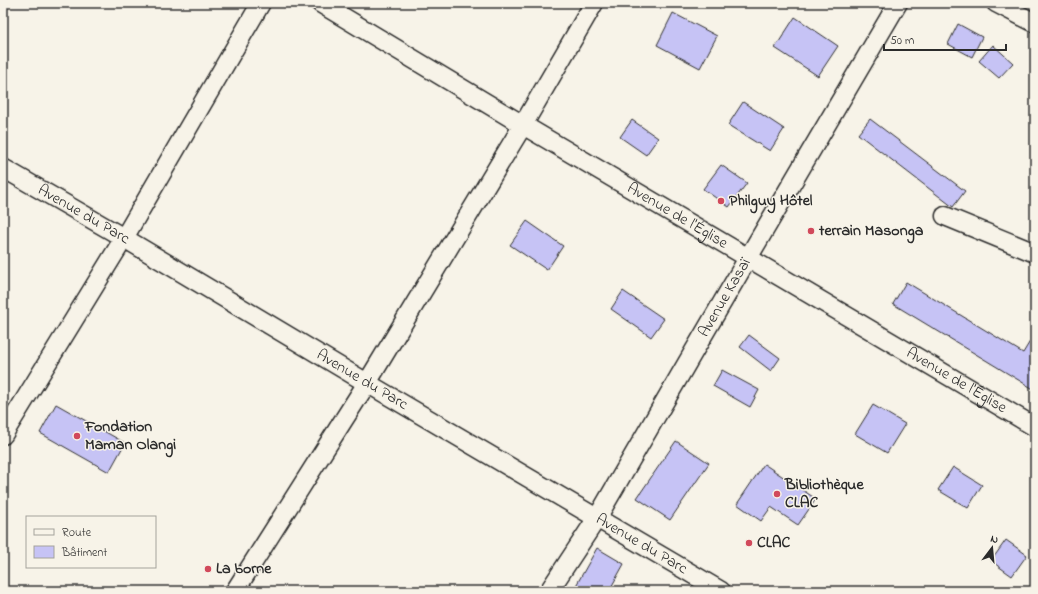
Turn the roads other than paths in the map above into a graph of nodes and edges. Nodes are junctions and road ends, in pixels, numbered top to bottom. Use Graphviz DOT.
graph roads {
  1 [pos="261,3"];
  2 [pos="320,3"];
  3 [pos="594,3"];
  4 [pos="898,3"];
  5 [pos="996,3"];
  6 [pos="1035,23"];
  7 [pos="523,125"];
  8 [pos="3,168"];
  9 [pos="945,216"];
  10 [pos="124,238"];
  11 [pos="1035,253"];
  12 [pos="748,258"];
  13 [pos="367,383"];
  14 [pos="1035,427"];
  15 [pos="3,435"];
  16 [pos="598,518"];
  17 [pos="235,591"];
  18 [pos="549,591"];
  19 [pos="721,591"];
  1 -- 10 [label="street"];
  2 -- 7 [label="street, Avenue de l'Église"];
  3 -- 7 [label="street"];
  4 -- 12 [label="street, Avenue Kasaï"];
  5 -- 6 [label="street"];
  7 -- 12 [label="street, Avenue de l'Église"];
  7 -- 13 [label="street"];
  8 -- 10 [label="street, Avenue du Parc"];
  9 -- 11 [label="street"];
  10 -- 13 [label="street, Avenue du Parc"];
  10 -- 15 [label="street"];
  12 -- 14 [label="street, Avenue de l'Église"];
  12 -- 16 [label="street, Avenue Kasaï"];
  13 -- 16 [label="street, Avenue du Parc"];
  13 -- 17 [label="street"];
  16 -- 18 [label="street, Avenue Kasaï"];
  16 -- 19 [label="street, Avenue du Parc"];
}
